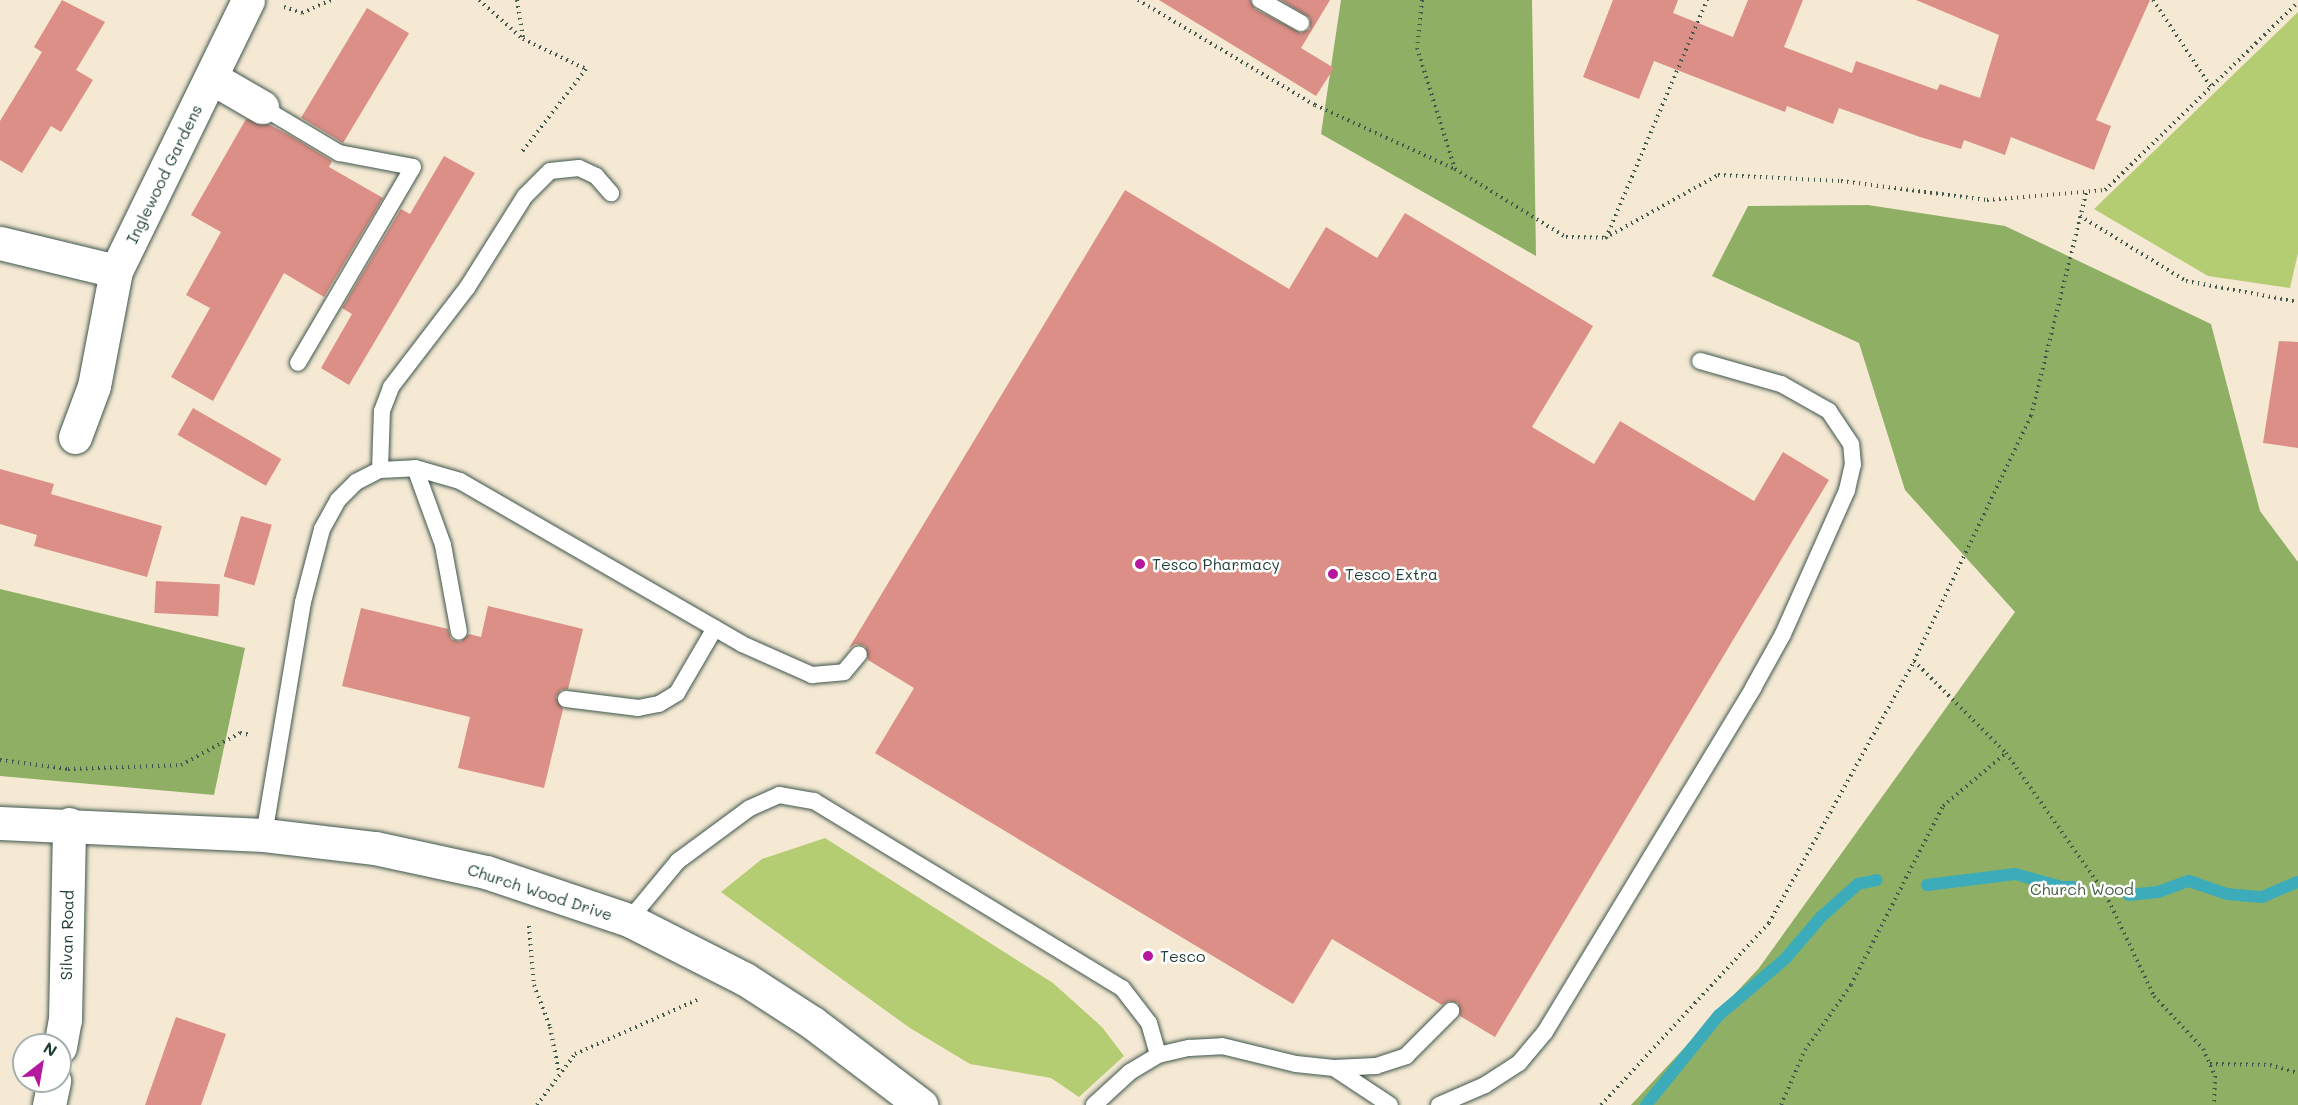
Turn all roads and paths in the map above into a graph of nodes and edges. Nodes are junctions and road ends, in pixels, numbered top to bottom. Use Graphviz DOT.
graph roads {
  1 [pos="331,0"];
  2 [pos="479,0"];
  3 [pos="517,0"];
  4 [pos="1138,0"];
  5 [pos="1262,0"];
  6 [pos="1422,0"];
  7 [pos="1707,0"];
  8 [pos="2153,0"];
  9 [pos="261,2"];
  10 [pos="2298,2"];
  11 [pos="1301,23"];
  12 [pos="523,39"];
  13 [pos="212,78"];
  14 [pos="2211,87"];
  15 [pos="262,106"];
  16 [pos="1455,169"];
  17 [pos="611,193"];
  18 [pos="2086,194"];
  19 [pos="525,196"];
  20 [pos="2080,216"];
  21 [pos="1605,238"];
  22 [pos="0,243"];
  23 [pos="116,271"];
  24 [pos="2298,302"];
  25 [pos="1700,361"];
  26 [pos="298,363"];
  27 [pos="75,437"];
  28 [pos="415,468"];
  29 [pos="380,470"];
  30 [pos="715,628"];
  31 [pos="459,632"];
  32 [pos="859,654"];
  33 [pos="1914,661"];
  34 [pos="566,699"];
  35 [pos="280,739"];
  36 [pos="2006,753"];
  37 [pos="0,760"];
  38 [pos="0,823"];
  39 [pos="69,824"];
  40 [pos="264,835"];
  41 [pos="531,887"];
  42 [pos="629,920"];
  43 [pos="745,979"];
  44 [pos="1451,1011"];
  45 [pos="63,1033"];
  46 [pos="1158,1055"];
  47 [pos="2210,1064"];
  48 [pos="1334,1068"];
  49 [pos="2298,1073"];
  50 [pos="560,1074"];
  51 [pos="537,1105"];
  52 [pos="921,1105"];
  53 [pos="1095,1105"];
  54 [pos="1390,1105"];
  55 [pos="1439,1105"];
  56 [pos="1602,1105"];
  57 [pos="1781,1105"];
  58 [pos="2214,1105"];
  1 -- 9 [label="path"];
  2 -- 12 [label="path"];
  3 -- 12 [label="path"];
  4 -- 16 [label="path"];
  5 -- 11 [label="lane"];
  6 -- 16 [label="path"];
  7 -- 21 [label="path"];
  8 -- 14 [label="path"];
  9 -- 13 [label="street, Inglewood Gardens"];
  10 -- 14 [label="path"];
  12 -- 19 [label="path"];
  13 -- 15 [label="street"];
  13 -- 23 [label="street, Inglewood Gardens"];
  14 -- 18 [label="path"];
  15 -- 26 [label="lane"];
  16 -- 21 [label="path"];
  17 -- 19 [label="lane"];
  18 -- 20 [label="path"];
  18 -- 21 [label="path"];
  19 -- 29 [label="lane"];
  20 -- 24 [label="path"];
  20 -- 33 [label="path"];
  22 -- 23 [label="street"];
  23 -- 27 [label="street, Inglewood Gardens"];
  25 -- 55 [label="lane"];
  28 -- 29 [label="lane"];
  28 -- 30 [label="lane"];
  28 -- 31 [label="lane"];
  29 -- 35 [label="lane"];
  30 -- 32 [label="lane"];
  30 -- 34 [label="lane"];
  33 -- 36 [label="path"];
  33 -- 56 [label="path"];
  35 -- 37 [label="path"];
  35 -- 40 [label="lane"];
  36 -- 47 [label="path"];
  36 -- 57 [label="path"];
  38 -- 39 [label="street, Church Wood Drive"];
  39 -- 40 [label="street, Church Wood Drive"];
  39 -- 45 [label="street, Silvan Road"];
  40 -- 41 [label="street, Church Wood Drive"];
  41 -- 42 [label="street, Church Wood Drive"];
  41 -- 50 [label="path"];
  42 -- 43 [label="street, Church Wood Drive"];
  42 -- 46 [label="lane"];
  43 -- 50 [label="path"];
  43 -- 52 [label="street, Church Wood Drive"];
  44 -- 48 [label="lane"];
  46 -- 48 [label="lane"];
  46 -- 53 [label="lane"];
  47 -- 49 [label="path"];
  47 -- 58 [label="path"];
  48 -- 54 [label="lane"];
  50 -- 51 [label="path"];
}
